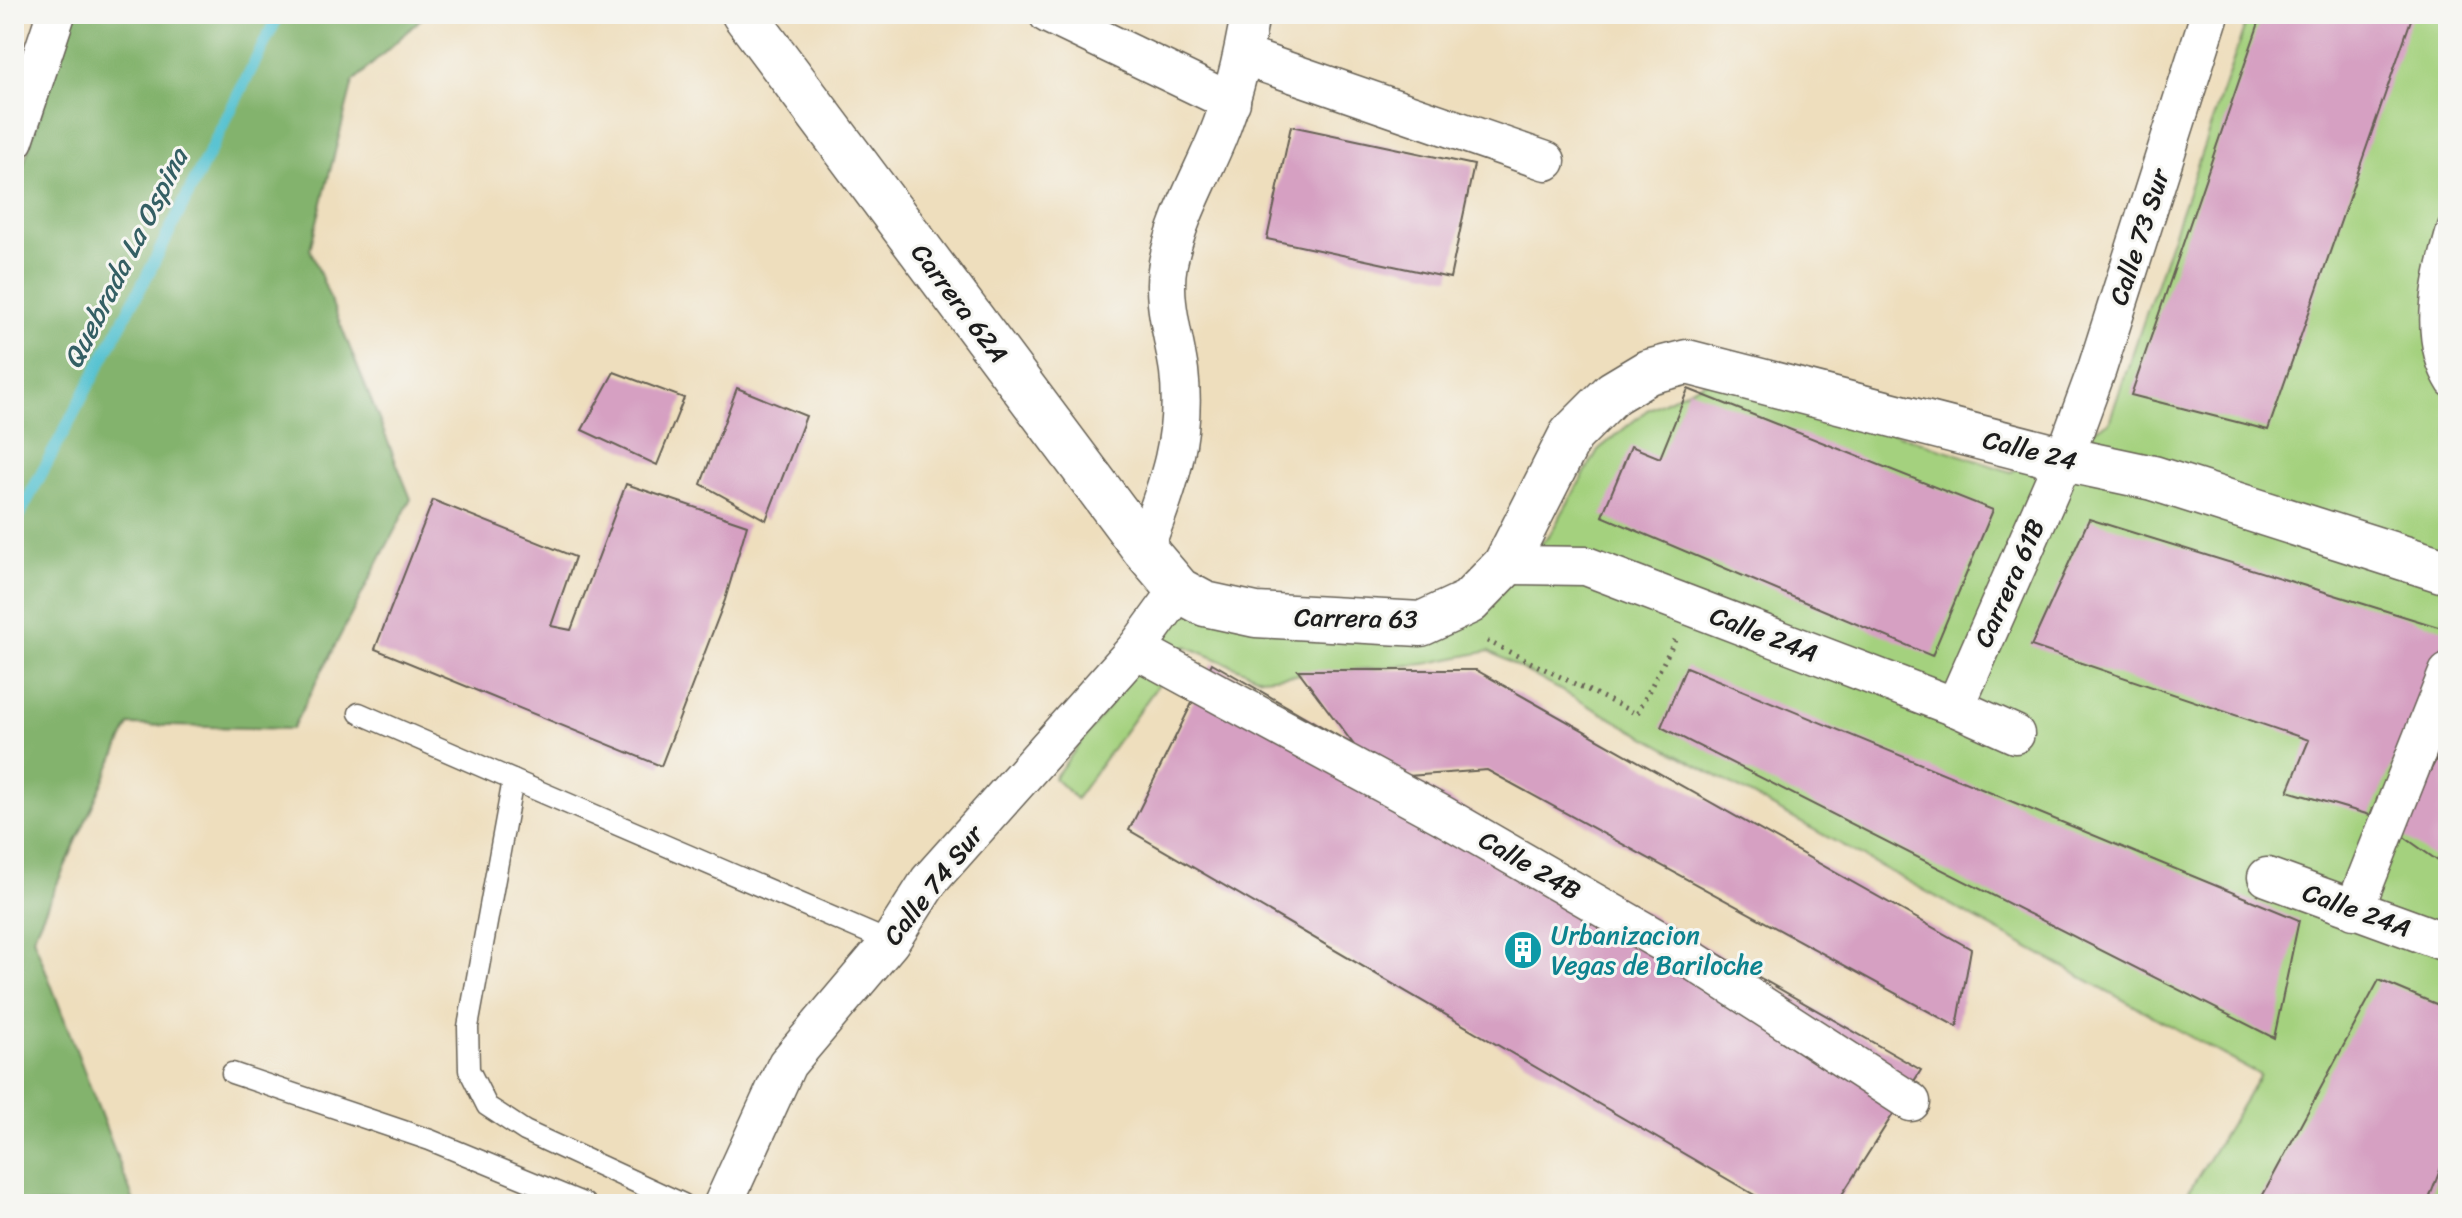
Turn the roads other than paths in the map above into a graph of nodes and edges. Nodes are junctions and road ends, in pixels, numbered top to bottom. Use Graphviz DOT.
graph roads {
  1 [pos="56,14"];
  2 [pos="744,14"];
  3 [pos="1048,14"];
  4 [pos="1250,14"];
  5 [pos="2210,14"];
  6 [pos="1243,56"];
  7 [pos="1231,102"];
  8 [pos="14,140"];
  9 [pos="1546,161"];
  10 [pos="2448,226"];
  11 [pos="2448,386"];
  12 [pos="1613,393"];
  13 [pos="2064,459"];
  14 [pos="1144,549"];
  15 [pos="1505,565"];
  16 [pos="2448,572"];
  17 [pos="1179,590"];
  18 [pos="1136,649"];
  19 [pos="2448,673"];
  20 [pos="1955,707"];
  21 [pos="359,713"];
  22 [pos="2015,734"];
  23 [pos="513,780"];
  24 [pos="2267,877"];
  25 [pos="2354,910"];
  26 [pos="890,942"];
  27 [pos="2448,943"];
  28 [pos="232,1073"];
  29 [pos="1911,1102"];
  30 [pos="585,1204"];
  31 [pos="683,1204"];
  32 [pos="723,1204"];
  1 -- 8 [label="street"];
  2 -- 14 [label="street, Carrera 62A"];
  3 -- 7 [label="street"];
  4 -- 6 [label="street"];
  5 -- 13 [label="street, Calle 73 Sur"];
  6 -- 7 [label="street"];
  6 -- 9 [label="street"];
  7 -- 14 [label="street"];
  10 -- 11 [label="lane"];
  12 -- 13 [label="street, Calle 24"];
  12 -- 15 [label="street, Carrera 63"];
  13 -- 16 [label="street, Calle 24"];
  13 -- 20 [label="street, Carrera 61B"];
  14 -- 17 [label="street, Carrera 62A"];
  15 -- 17 [label="street, Carrera 63"];
  15 -- 20 [label="street, Calle 24A"];
  17 -- 18 [label="street, Calle 74 Sur"];
  18 -- 26 [label="street, Calle 74 Sur"];
  18 -- 29 [label="street, Calle 24B"];
  19 -- 25 [label="street"];
  20 -- 22 [label="street, Calle 24A"];
  21 -- 23 [label="lane"];
  23 -- 26 [label="lane"];
  23 -- 31 [label="lane"];
  24 -- 25 [label="street, Calle 24A"];
  25 -- 27 [label="street, Calle 24A"];
  26 -- 32 [label="street, Calle 74 Sur"];
  28 -- 30 [label="lane"];
}
